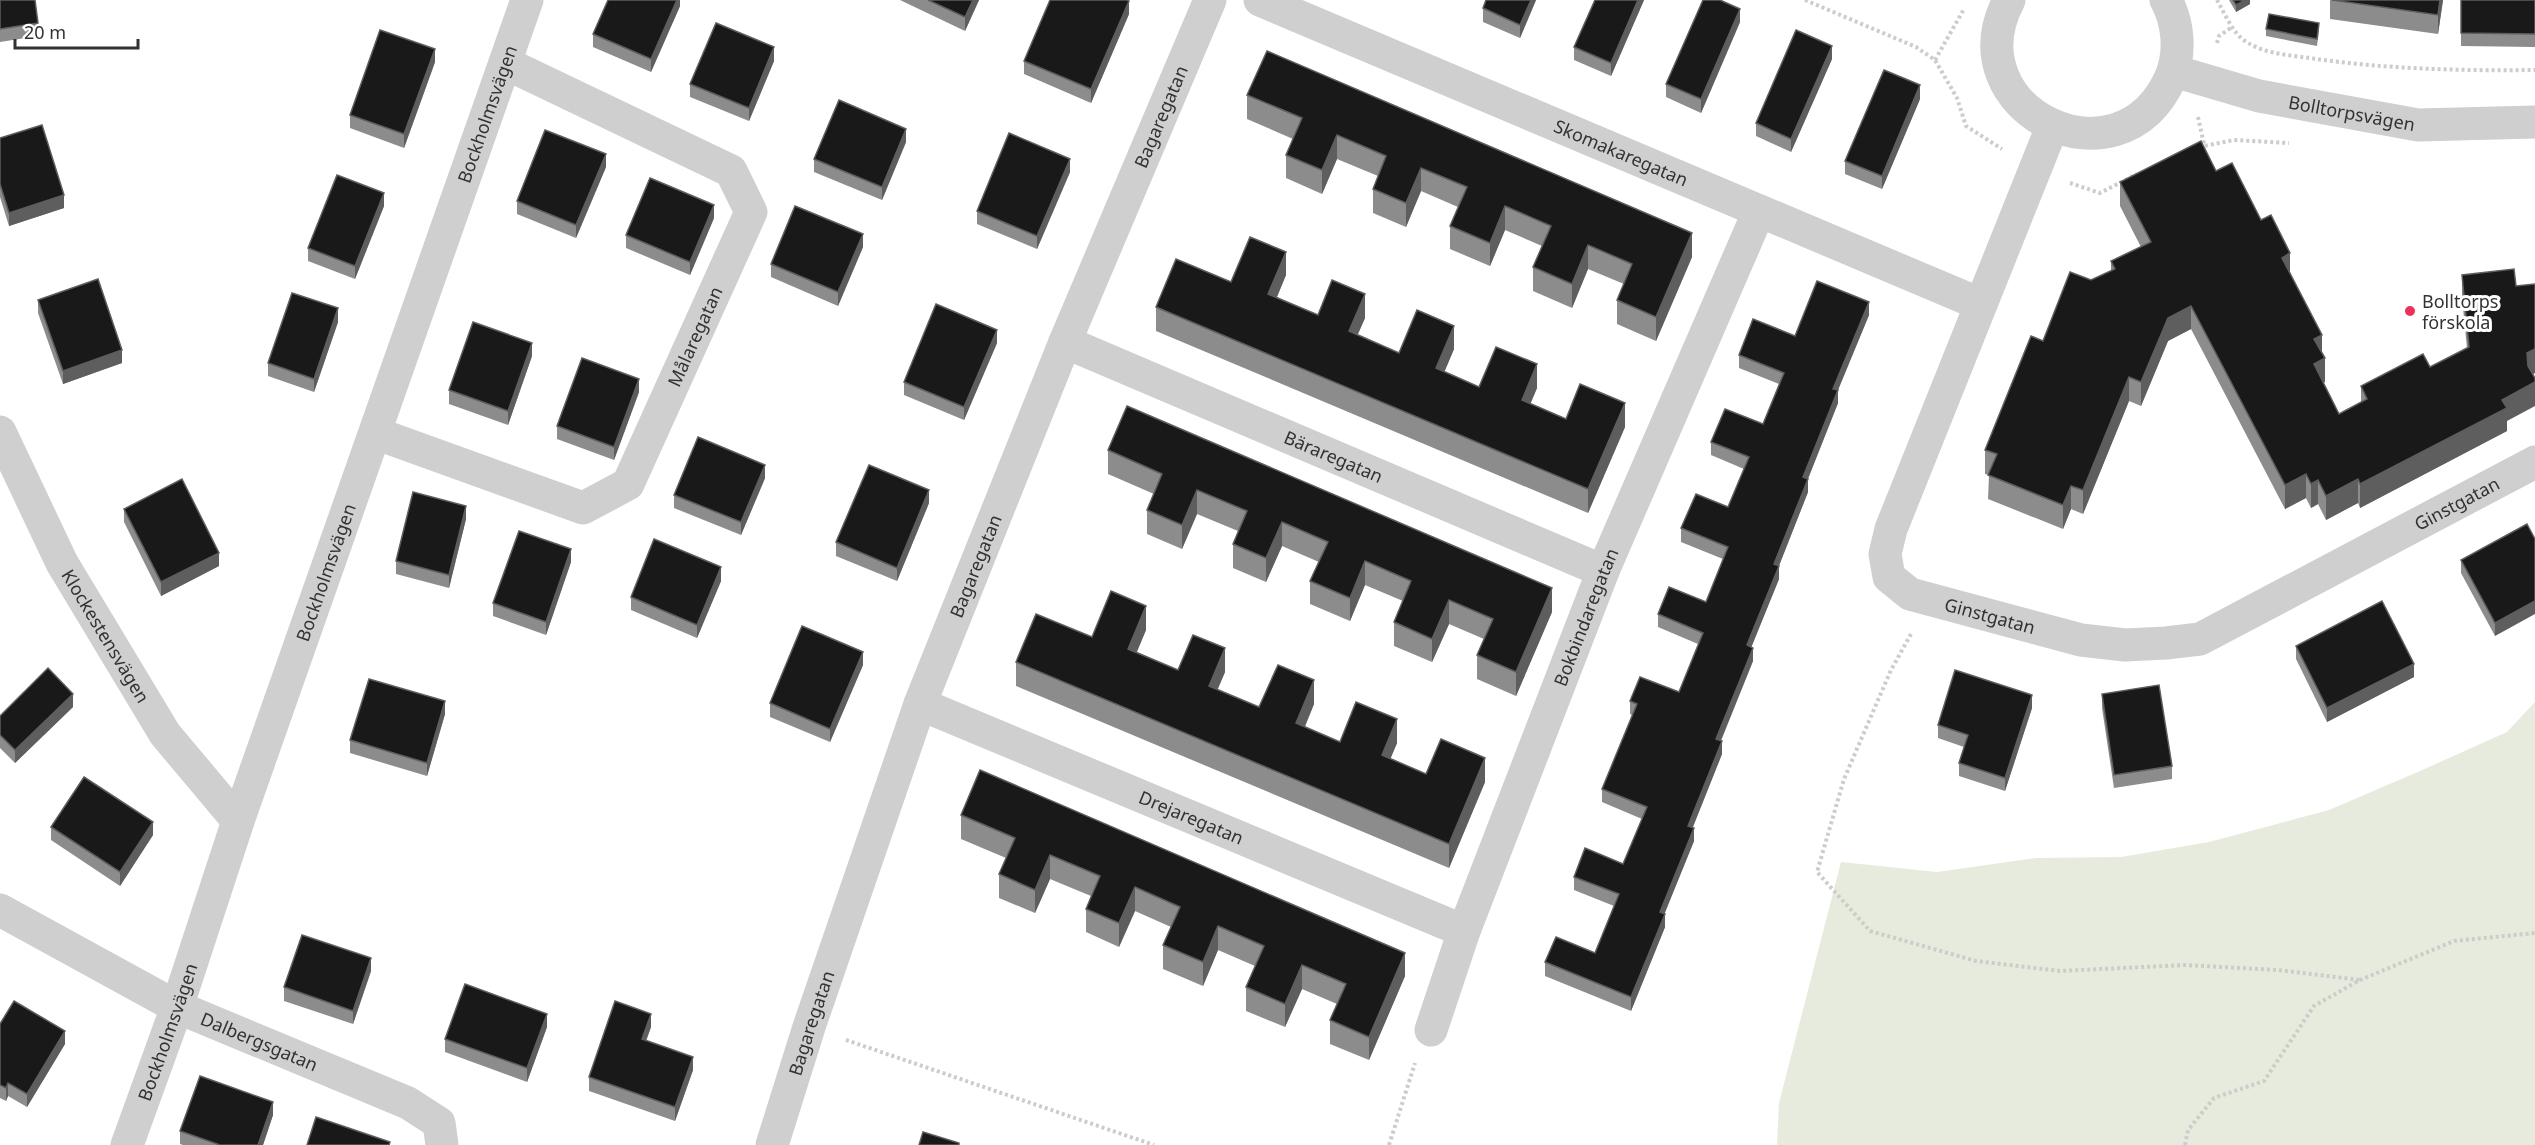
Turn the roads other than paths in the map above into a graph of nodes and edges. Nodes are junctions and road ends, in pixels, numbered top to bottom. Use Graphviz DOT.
graph roads {
  1 [pos="527,0"];
  2 [pos="1209,0"];
  3 [pos="1260,0"];
  4 [pos="2166,0"];
  5 [pos="1998,3"];
  6 [pos="506,63"];
  7 [pos="2174,71"];
  8 [pos="2535,123"];
  9 [pos="2052,127"];
  10 [pos="1758,211"];
  11 [pos="1980,304"];
  12 [pos="1065,342"];
  13 [pos="0,432"];
  14 [pos="375,433"];
  15 [pos="2535,462"];
  16 [pos="1603,571"];
  17 [pos="920,704"];
  18 [pos="238,820"];
  19 [pos="0,910"];
  20 [pos="1464,931"];
  21 [pos="177,1007"];
  22 [pos="1431,1030"];
  23 [pos="127,1145"];
  24 [pos="442,1145"];
  25 [pos="772,1145"];
  1 -- 6 [label="street, Bockholmsvägen"];
  2 -- 12 [label="street, Bagaregatan"];
  3 -- 10 [label="street, Skomakaregatan"];
  4 -- 7 [label="street"];
  5 -- 9 [label="street"];
  6 -- 14 [label="street, Bockholmsvägen"];
  6 -- 14 [label="street, Målaregatan"];
  7 -- 8 [label="street, Bolltorpsvägen"];
  7 -- 9 [label="street"];
  9 -- 11 [label="street, Ginstgatan"];
  10 -- 11 [label="street, Skomakaregatan"];
  10 -- 16 [label="street, Bokbindaregatan"];
  11 -- 15 [label="street, Ginstgatan"];
  12 -- 16 [label="street, Bäraregatan"];
  12 -- 17 [label="street, Bagaregatan"];
  13 -- 18 [label="street, Klockestensvägen"];
  14 -- 18 [label="street, Bockholmsvägen"];
  16 -- 20 [label="street, Bokbindaregatan"];
  17 -- 20 [label="street, Drejaregatan"];
  17 -- 25 [label="street, Bagaregatan"];
  18 -- 21 [label="street, Bockholmsvägen"];
  19 -- 21 [label="street, Dalbergsgatan"];
  20 -- 22 [label="street, Bokbindaregatan"];
  21 -- 23 [label="street, Bockholmsvägen"];
  21 -- 24 [label="street, Dalbergsgatan"];
}
